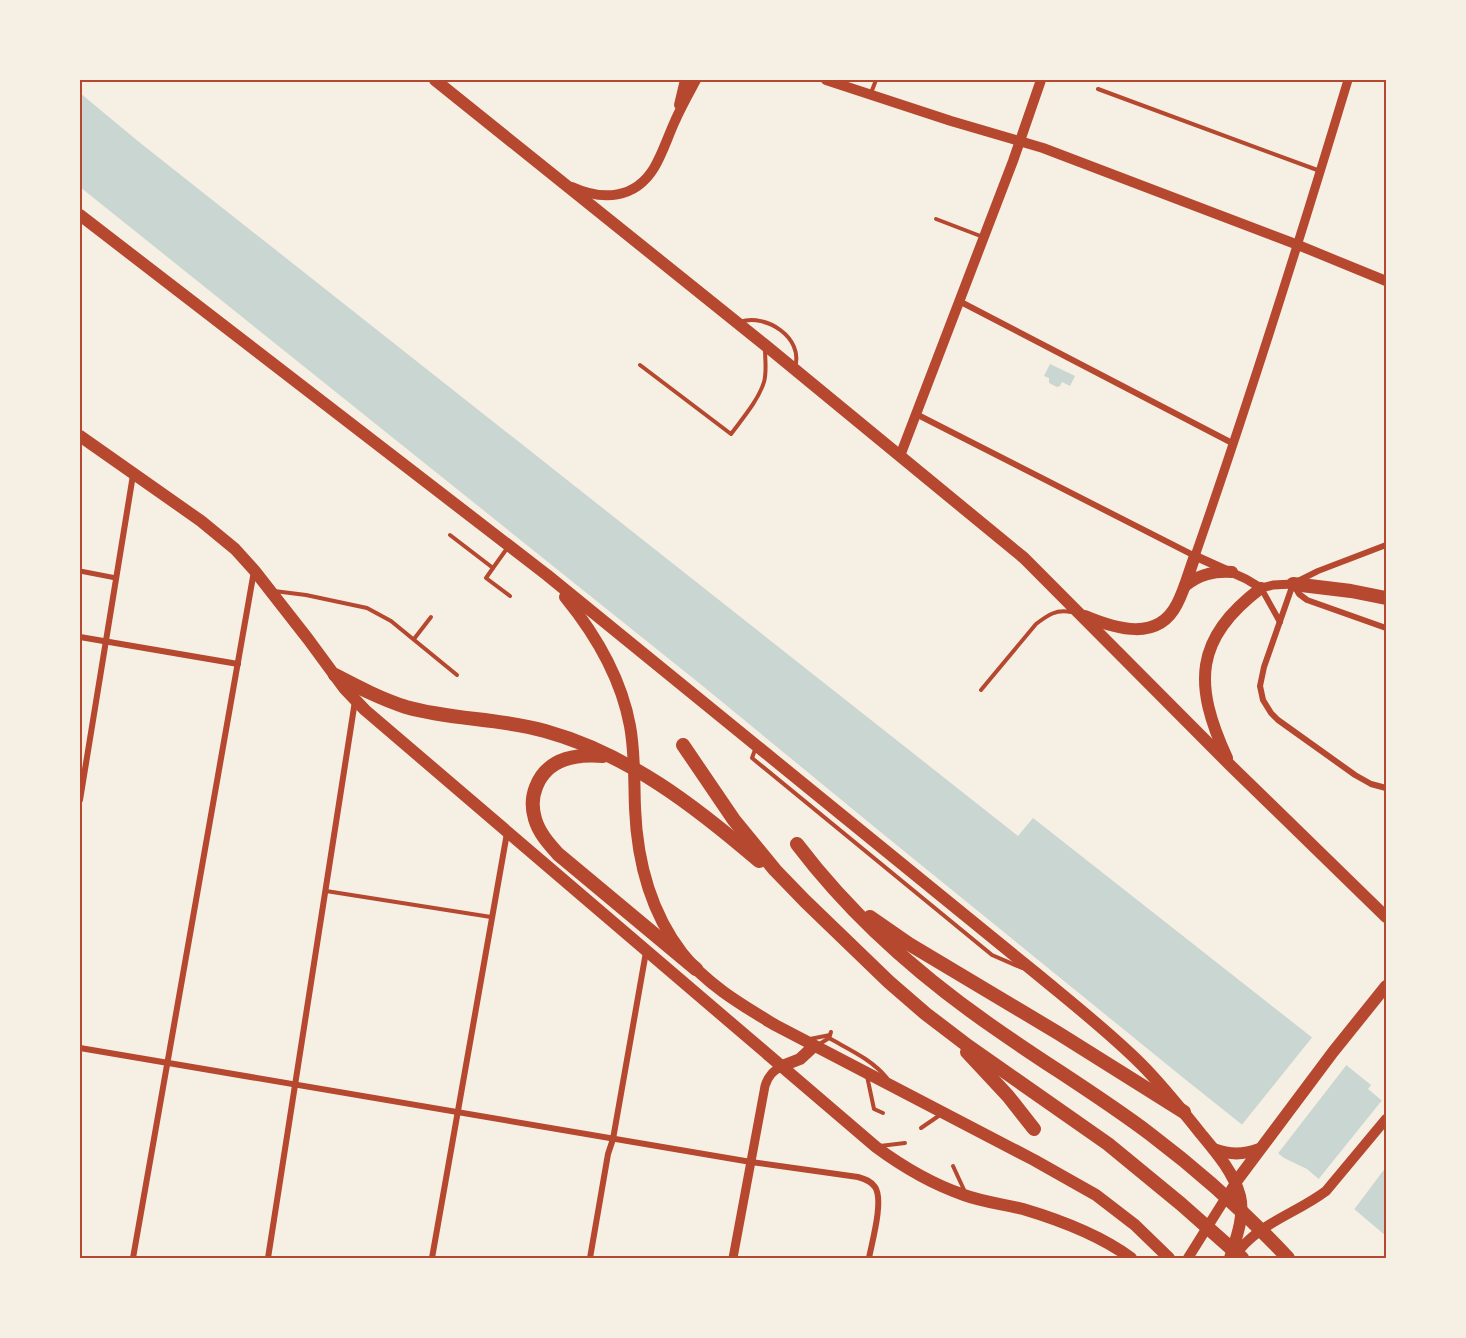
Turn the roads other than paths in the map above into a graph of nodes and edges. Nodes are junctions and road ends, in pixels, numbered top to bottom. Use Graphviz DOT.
graph roads {
  1 [pos="435,80"];
  2 [pos="685,80"];
  3 [pos="696,80"];
  4 [pos="826,80"];
  5 [pos="876,80"];
  6 [pos="1041,80"];
  7 [pos="1348,80"];
  8 [pos="1098,89"];
  9 [pos="870,95"];
  10 [pos="676,117"];
  11 [pos="1020,141"];
  12 [pos="1320,172"];
  13 [pos="564,183"];
  14 [pos="80,215"];
  15 [pos="936,219"];
  16 [pos="984,237"];
  17 [pos="1298,245"];
  18 [pos="1386,281"];
  19 [pos="959,301"];
  20 [pos="737,323"];
  21 [pos="765,345"];
  22 [pos="640,365"];
  23 [pos="794,369"];
  24 [pos="916,414"];
  25 [pos="80,436"];
  26 [pos="1234,444"];
  27 [pos="900,456"];
  28 [pos="134,473"];
  29 [pos="450,535"];
  30 [pos="1386,545"];
  31 [pos="509,546"];
  32 [pos="1195,556"];
  33 [pos="493,568"];
  34 [pos="254,570"];
  35 [pos="80,571"];
  36 [pos="1232,572"];
  37 [pos="547,575"];
  38 [pos="116,578"];
  39 [pos="1293,584"];
  40 [pos="1185,586"];
  41 [pos="1261,588"];
  42 [pos="271,591"];
  43 [pos="510,596"];
  44 [pos="1386,598"];
  45 [pos="1081,614"];
  46 [pos="431,617"];
  47 [pos="1280,622"];
  48 [pos="1386,628"];
  49 [pos="80,637"];
  50 [pos="414,639"];
  51 [pos="106,641"];
  52 [pos="238,664"];
  53 [pos="334,675"];
  54 [pos="457,675"];
  55 [pos="981,690"];
  56 [pos="355,701"];
  57 [pos="683,745"];
  58 [pos="614,757"];
  59 [pos="1230,765"];
  60 [pos="1386,788"];
  61 [pos="80,800"];
  62 [pos="507,832"];
  63 [pos="797,844"];
  64 [pos="326,891"];
  65 [pos="840,895"];
  66 [pos="805,901"];
  67 [pos="492,917"];
  68 [pos="1386,917"];
  69 [pos="646,952"];
  70 [pos="696,969"];
  71 [pos="1386,986"];
  72 [pos="940,1024"];
  73 [pos="830,1035"];
  74 [pos="795,1036"];
  75 [pos="814,1046"];
  76 [pos="80,1048"];
  77 [pos="167,1064"];
  78 [pos="782,1066"];
  79 [pos="867,1073"];
  80 [pos="295,1085"];
  81 [pos="894,1088"];
  82 [pos="1184,1112"];
  83 [pos="458,1113"];
  84 [pos="884,1113"];
  85 [pos="943,1113"];
  86 [pos="1386,1119"];
  87 [pos="921,1128"];
  88 [pos="1034,1129"];
  89 [pos="613,1139"];
  90 [pos="905,1143"];
  91 [pos="876,1147"];
  92 [pos="1261,1147"];
  93 [pos="1214,1149"];
  94 [pos="751,1162"];
  95 [pos="953,1166"];
  96 [pos="1238,1178"];
  97 [pos="967,1196"];
  98 [pos="1165,1254"];
  99 [pos="133,1258"];
  100 [pos="268,1258"];
  101 [pos="432,1258"];
  102 [pos="590,1258"];
  103 [pos="733,1258"];
  104 [pos="869,1258"];
  105 [pos="1131,1258"];
  106 [pos="1188,1258"];
  107 [pos="1232,1258"];
  108 [pos="1242,1258"];
  109 [pos="1288,1258"];
  1 -- 13 [label="main road"];
  2 -- 10 [label="main road"];
  3 -- 10 [label="main road"];
  4 -- 9 [label="main road"];
  5 -- 9 [label="lane"];
  6 -- 11 [label="main road"];
  7 -- 12 [label="street"];
  8 -- 12 [label="lane"];
  9 -- 11 [label="main road"];
  10 -- 13 [label="main road"];
  11 -- 16 [label="main road"];
  11 -- 17 [label="main road"];
  12 -- 17 [label="street"];
  13 -- 20 [label="main road"];
  14 -- 31 [label="main road"];
  15 -- 16 [label="lane"];
  16 -- 19 [label="main road"];
  17 -- 18 [label="main road"];
  17 -- 26 [label="street"];
  19 -- 24 [label="main road"];
  19 -- 26 [label="street"];
  20 -- 21 [label="main road"];
  20 -- 23 [label="lane"];
  21 -- 22 [label="lane"];
  21 -- 23 [label="main road"];
  23 -- 27 [label="main road"];
  24 -- 27 [label="main road"];
  24 -- 32 [label="street"];
  25 -- 28 [label="main road"];
  26 -- 32 [label="street"];
  27 -- 45 [label="main road"];
  28 -- 34 [label="main road"];
  28 -- 38 [label="street"];
  29 -- 33 [label="lane"];
  30 -- 39 [label="street"];
  31 -- 33 [label="lane"];
  31 -- 37 [label="main road"];
  32 -- 36 [label="street"];
  32 -- 40 [label="main road"];
  33 -- 43 [label="lane"];
  34 -- 42 [label="main road"];
  34 -- 52 [label="street"];
  35 -- 38 [label="street"];
  36 -- 40 [label="main road"];
  36 -- 41 [label="street"];
  37 -- 70 [label="main road"];
  37 -- 82 [label="main road"];
  38 -- 51 [label="street"];
  39 -- 41 [label="street"];
  39 -- 44 [label="highway"];
  39 -- 47 [label="street"];
  39 -- 48 [label="street"];
  40 -- 45 [label="main road"];
  41 -- 47 [label="street"];
  41 -- 59 [label="main road"];
  42 -- 50 [label="lane"];
  42 -- 53 [label="main road"];
  45 -- 55 [label="lane"];
  45 -- 59 [label="main road"];
  46 -- 50 [label="lane"];
  47 -- 60 [label="street"];
  49 -- 51 [label="street"];
  50 -- 54 [label="lane"];
  51 -- 52 [label="street"];
  51 -- 61 [label="street"];
  52 -- 77 [label="street"];
  53 -- 56 [label="main road"];
  53 -- 58 [label="highway"];
  56 -- 62 [label="main road"];
  56 -- 64 [label="street"];
  57 -- 66 [label="highway"];
  58 -- 66 [label="highway"];
  58 -- 70 [label="highway"];
  59 -- 68 [label="main road"];
  62 -- 67 [label="street"];
  62 -- 69 [label="main road"];
  63 -- 65 [label="highway"];
  64 -- 67 [label="lane"];
  64 -- 80 [label="street"];
  65 -- 82 [label="highway"];
  65 -- 109 [label="highway"];
  66 -- 72 [label="highway"];
  67 -- 83 [label="street"];
  69 -- 78 [label="main road"];
  69 -- 89 [label="street"];
  70 -- 74 [label="main road"];
  71 -- 92 [label="main road"];
  72 -- 88 [label="highway"];
  72 -- 108 [label="highway"];
  73 -- 74 [label="lane"];
  73 -- 75 [label="lane"];
  73 -- 81 [label="lane"];
  74 -- 75 [label="main road"];
  75 -- 78 [label="main road"];
  75 -- 79 [label="main road"];
  76 -- 77 [label="street"];
  77 -- 80 [label="street"];
  77 -- 99 [label="street"];
  78 -- 91 [label="main road"];
  78 -- 94 [label="street"];
  79 -- 81 [label="main road"];
  79 -- 84 [label="lane"];
  80 -- 83 [label="street"];
  80 -- 100 [label="street"];
  81 -- 85 [label="main road"];
  82 -- 93 [label="main road"];
  83 -- 89 [label="street"];
  83 -- 101 [label="street"];
  85 -- 87 [label="lane"];
  85 -- 98 [label="main road"];
  86 -- 107 [label="main road"];
  89 -- 94 [label="street"];
  89 -- 102 [label="street"];
  90 -- 91 [label="lane"];
  91 -- 97 [label="main road"];
  92 -- 93 [label="main road"];
  92 -- 96 [label="main road"];
  93 -- 96 [label="main road"];
  94 -- 103 [label="street"];
  94 -- 104 [label="street"];
  95 -- 97 [label="lane"];
  96 -- 106 [label="main road"];
  96 -- 107 [label="main road"];
  97 -- 105 [label="main road"];
}
